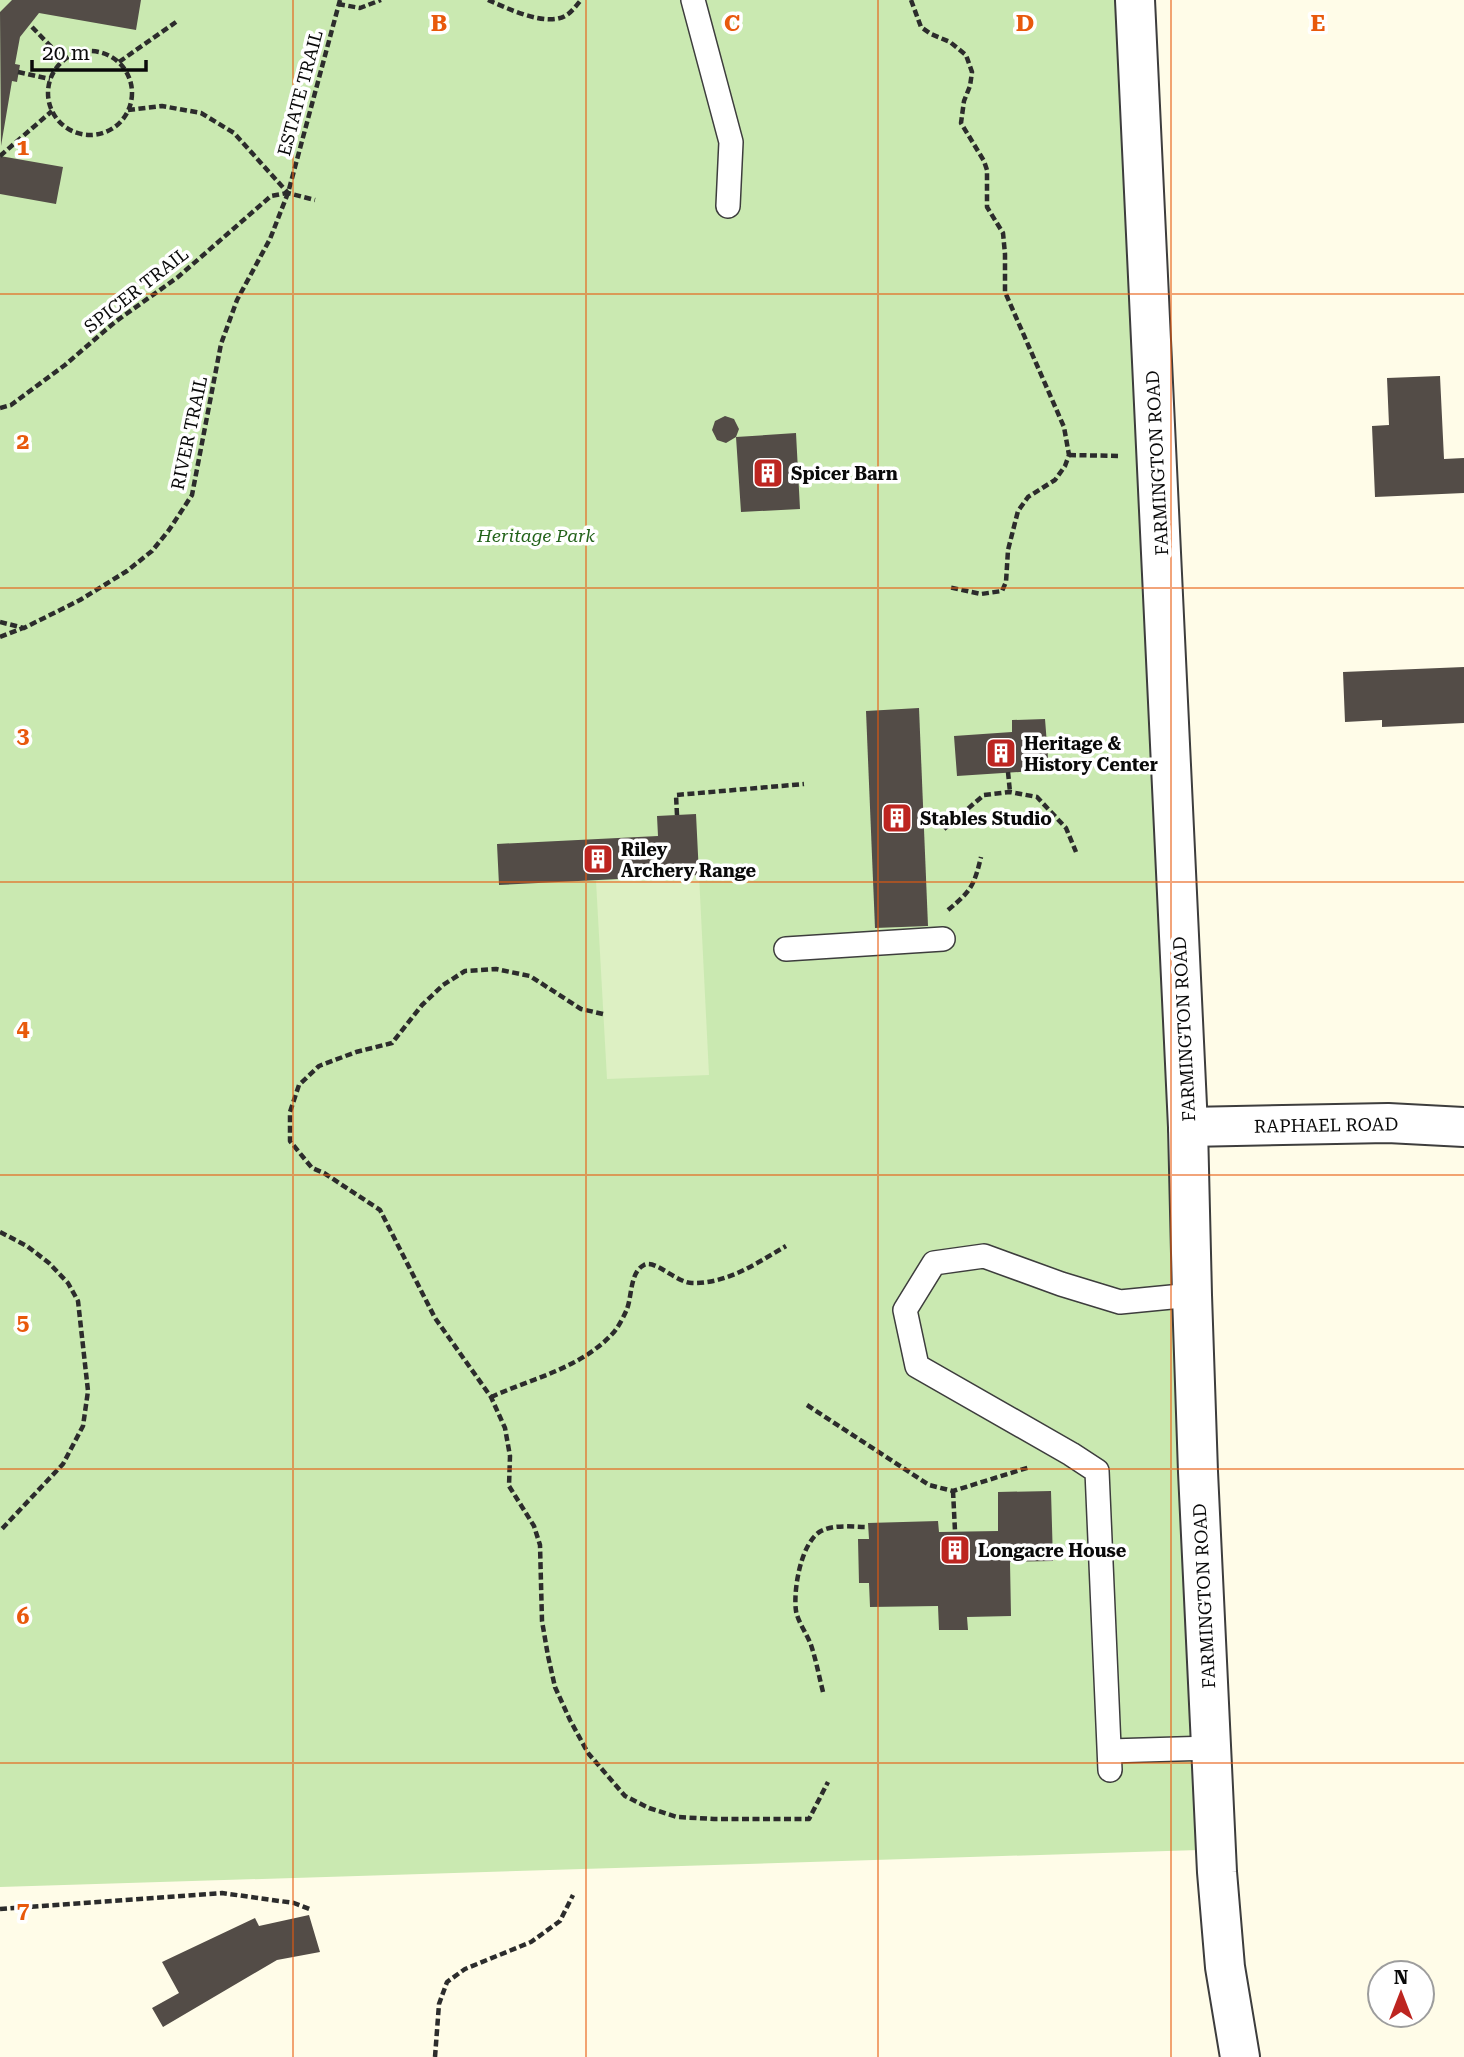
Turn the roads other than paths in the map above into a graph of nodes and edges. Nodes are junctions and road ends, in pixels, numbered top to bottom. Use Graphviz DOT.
graph roads {
  1 [pos="693,0"];
  2 [pos="1135,0"];
  3 [pos="728,206"];
  4 [pos="943,939"];
  5 [pos="786,949"];
  6 [pos="1188,1127"];
  7 [pos="1464,1127"];
  8 [pos="1192,1294"];
  9 [pos="1211,1748"];
  10 [pos="1240,2057"];
  1 -- 3 [label="lane"];
  2 -- 6 [label="street, FARMINGTON ROAD"];
  4 -- 5 [label="lane"];
  6 -- 7 [label="street, RAPHAEL ROAD"];
  6 -- 8 [label="street, FARMINGTON ROAD"];
  8 -- 9 [label="street, FARMINGTON ROAD"];
  8 -- 9 [label="lane"];
  9 -- 10 [label="street, FARMINGTON ROAD"];
}
